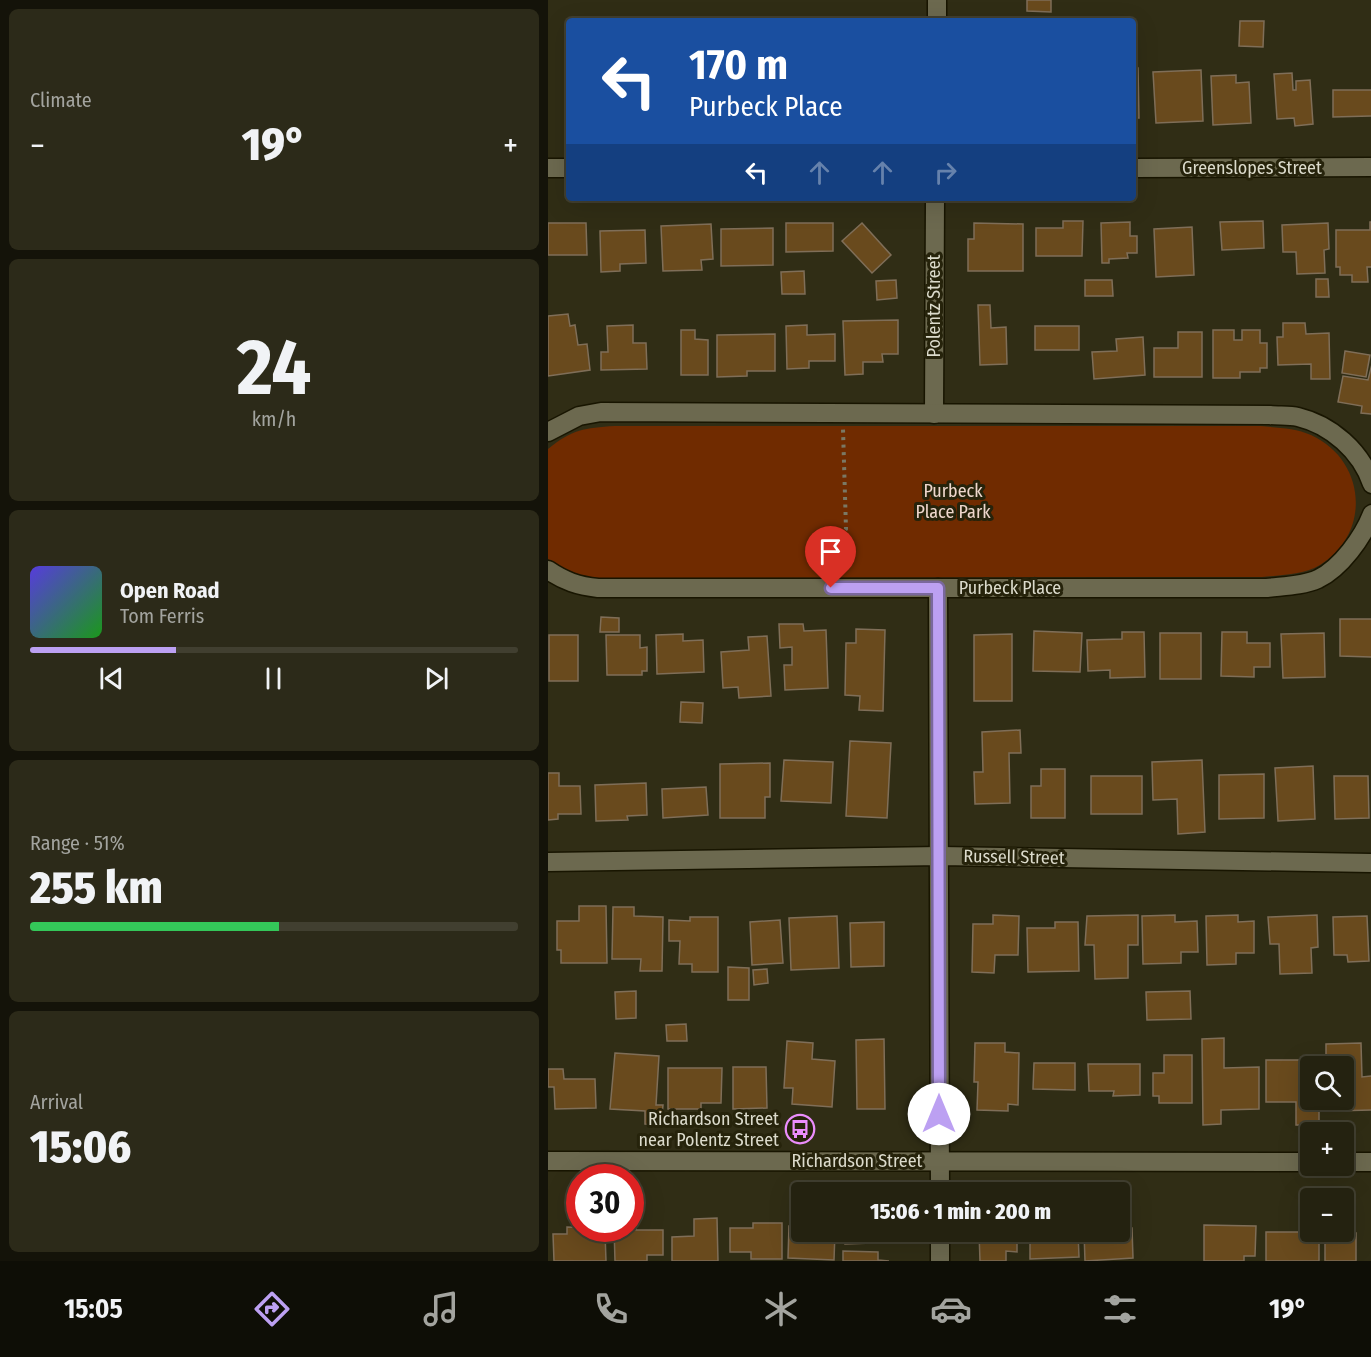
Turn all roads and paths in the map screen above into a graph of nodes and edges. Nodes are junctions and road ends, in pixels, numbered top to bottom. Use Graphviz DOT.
graph roads {
  1 [pos="937,0"];
  2 [pos="937,18"];
  3 [pos="1372,167"];
  4 [pos="548,168"];
  5 [pos="566,168"];
  6 [pos="1136,168"];
  7 [pos="935,201"];
  8 [pos="842,414"];
  9 [pos="934,414"];
  10 [pos="548,432"];
  11 [pos="1372,484"];
  12 [pos="1372,514"];
  13 [pos="548,570"];
  14 [pos="831,588"];
  15 [pos="938,588"];
  16 [pos="940,856"];
  17 [pos="548,862"];
  18 [pos="1372,862"];
  19 [pos="548,1161"];
  20 [pos="939,1161"];
  21 [pos="1300,1162"];
  22 [pos="1354,1162"];
  23 [pos="1372,1162"];
  24 [pos="940,1182"];
  25 [pos="940,1242"];
  26 [pos="941,1261"];
  1 -- 2 [label="street"];
  3 -- 6 [label="street, Greenslopes Street"];
  4 -- 5 [label="street"];
  7 -- 9 [label="street, Polentz Street"];
  8 -- 9 [label="street"];
  8 -- 10 [label="street"];
  8 -- 14 [label="path"];
  9 -- 11 [label="street"];
  12 -- 15 [label="street, Purbeck Place"];
  13 -- 14 [label="street, Purbeck Place"];
  14 -- 15 [label="street, Purbeck Place"];
  15 -- 16 [label="street"];
  16 -- 17 [label="street, Russell Street"];
  16 -- 18 [label="street, Russell Street"];
  16 -- 20 [label="street"];
  19 -- 20 [label="street, Richardson Street"];
  20 -- 21 [label="street, Richardson Street"];
  20 -- 24 [label="street"];
  22 -- 23 [label="street"];
  25 -- 26 [label="street"];
}
